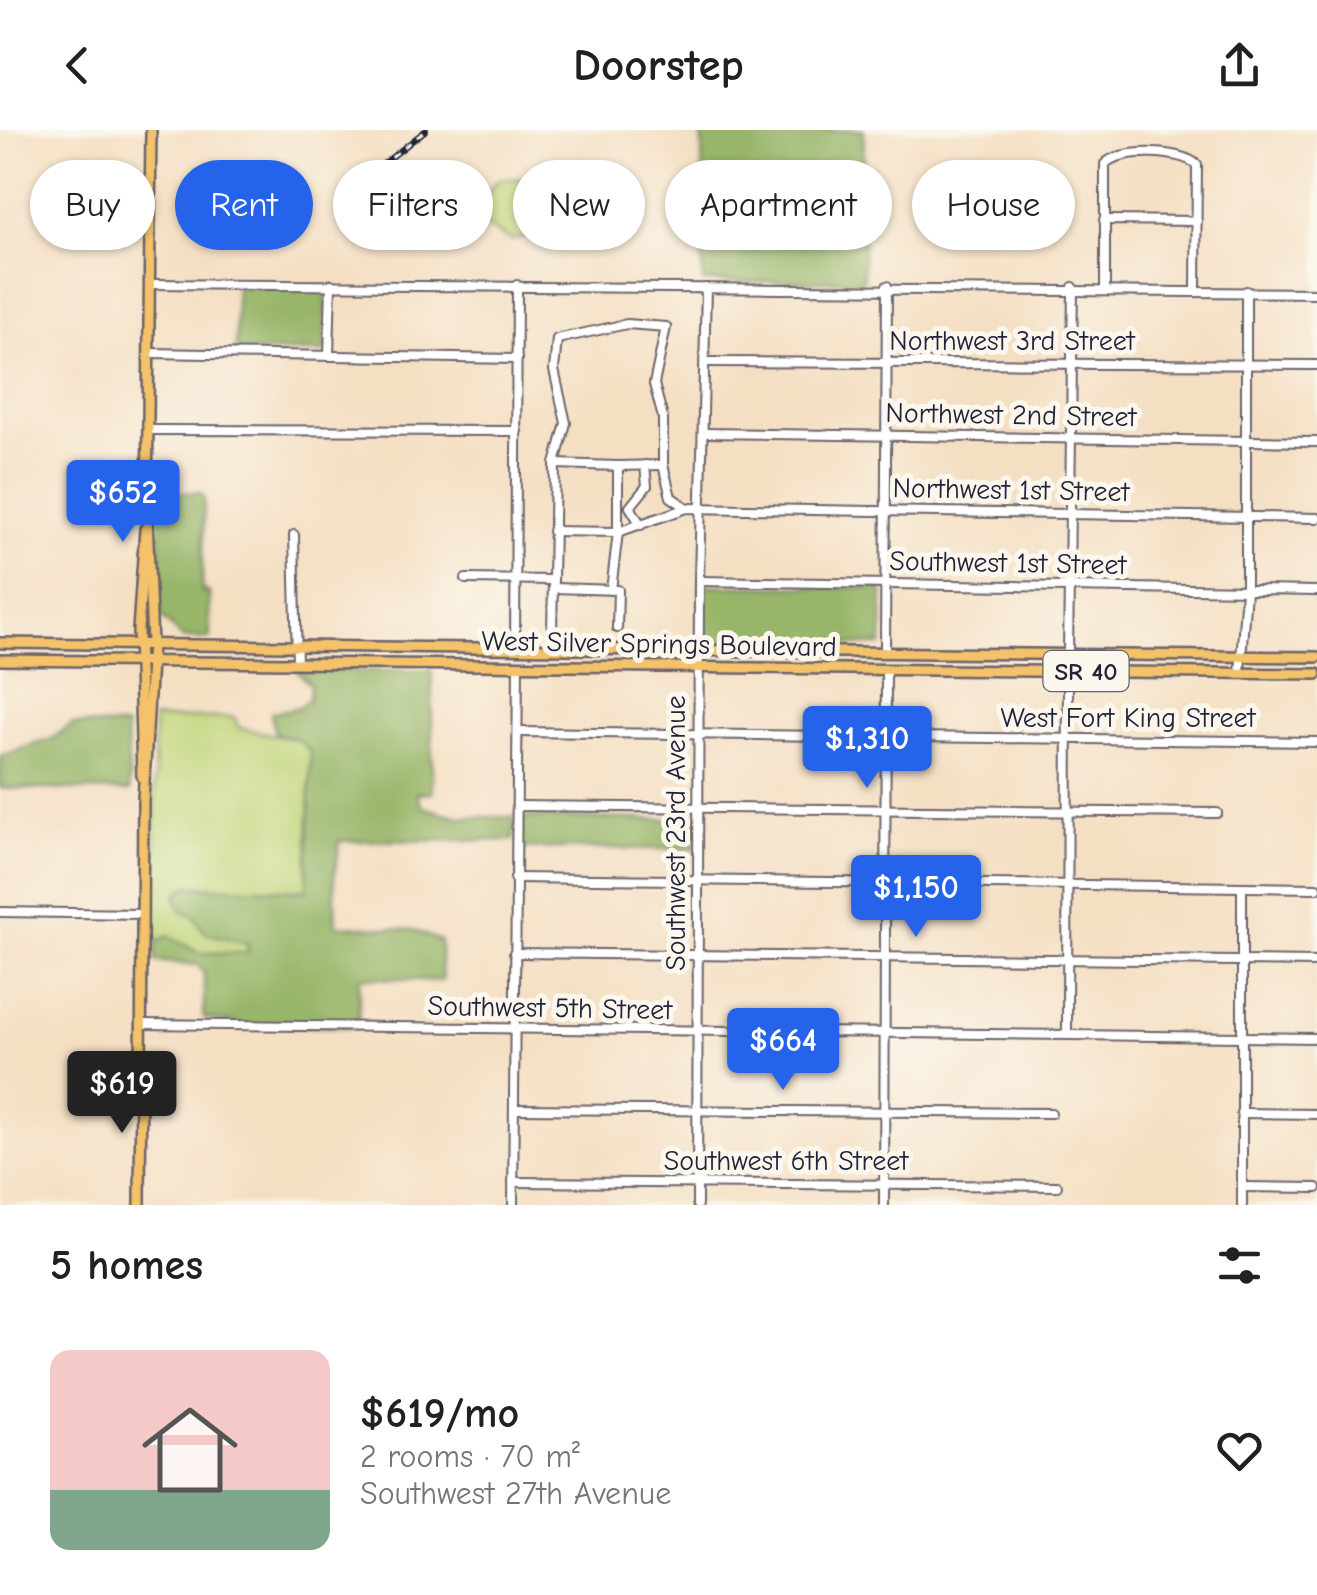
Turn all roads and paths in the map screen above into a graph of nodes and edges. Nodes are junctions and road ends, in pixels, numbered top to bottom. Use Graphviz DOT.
graph roads {
  1 [pos="151,130"];
  2 [pos="1104,220"];
  3 [pos="1198,221"];
  4 [pos="150,284"];
  5 [pos="330,284"];
  6 [pos="518,285"];
  7 [pos="887,286"];
  8 [pos="706,288"];
  9 [pos="1072,288"];
  10 [pos="1105,288"];
  11 [pos="1196,290"];
  12 [pos="1246,291"];
  13 [pos="1317,293"];
  14 [pos="149,353"];
  15 [pos="329,356"];
  16 [pos="517,359"];
  17 [pos="706,362"];
  18 [pos="886,362"];
  19 [pos="1072,363"];
  20 [pos="1247,364"];
  21 [pos="1317,364"];
  22 [pos="149,430"];
  23 [pos="516,432"];
  24 [pos="705,433"];
  25 [pos="886,436"];
  26 [pos="1070,438"];
  27 [pos="1246,441"];
  28 [pos="1317,442"];
  29 [pos="555,464"];
  30 [pos="663,465"];
  31 [pos="618,466"];
  32 [pos="645,466"];
  33 [pos="647,486"];
  34 [pos="669,493"];
  35 [pos="687,508"];
  36 [pos="704,508"];
  37 [pos="886,511"];
  38 [pos="666,513"];
  39 [pos="1070,514"];
  40 [pos="147,516"];
  41 [pos="1246,516"];
  42 [pos="1317,518"];
  43 [pos="642,526"];
  44 [pos="553,532"];
  45 [pos="618,532"];
  46 [pos="294,535"];
  47 [pos="466,579"];
  48 [pos="515,579"];
  49 [pos="699,581"];
  50 [pos="553,584"];
  51 [pos="886,584"];
  52 [pos="1069,587"];
  53 [pos="611,590"];
  54 [pos="1246,590"];
  55 [pos="1317,591"];
  56 [pos="618,628"];
  57 [pos="552,632"];
  58 [pos="3,642"];
  59 [pos="138,644"];
  60 [pos="152,644"];
  61 [pos="298,646"];
  62 [pos="515,648"];
  63 [pos="549,648"];
  64 [pos="700,650"];
  65 [pos="886,652"];
  66 [pos="947,653"];
  67 [pos="1068,654"];
  68 [pos="1087,654"];
  69 [pos="1241,656"];
  70 [pos="1317,656"];
  71 [pos="0,660"];
  72 [pos="138,661"];
  73 [pos="152,661"];
  74 [pos="297,663"];
  75 [pos="490,664"];
  76 [pos="518,666"];
  77 [pos="700,667"];
  78 [pos="807,668"];
  79 [pos="886,669"];
  80 [pos="1048,671"];
  81 [pos="1068,671"];
  82 [pos="1240,673"];
  83 [pos="1317,674"];
  84 [pos="518,732"];
  85 [pos="698,734"];
  86 [pos="886,739"];
  87 [pos="1068,740"];
  88 [pos="1317,742"];
  89 [pos="143,800"];
  90 [pos="517,806"];
  91 [pos="698,807"];
  92 [pos="885,810"];
  93 [pos="1068,812"];
  94 [pos="1217,813"];
  95 [pos="515,878"];
  96 [pos="698,880"];
  97 [pos="884,883"];
  98 [pos="1068,886"];
  99 [pos="1242,887"];
  100 [pos="1317,888"];
  101 [pos="0,912"];
  102 [pos="142,914"];
  103 [pos="514,953"];
  104 [pos="698,956"];
  105 [pos="884,958"];
  106 [pos="1068,960"];
  107 [pos="1243,961"];
  108 [pos="1317,962"];
  109 [pos="143,1024"];
  110 [pos="514,1030"];
  111 [pos="698,1032"];
  112 [pos="884,1033"];
  113 [pos="1066,1034"];
  114 [pos="1242,1037"];
  115 [pos="1317,1038"];
  116 [pos="514,1108"];
  117 [pos="697,1110"];
  118 [pos="884,1112"];
  119 [pos="1051,1113"];
  120 [pos="1241,1114"];
  121 [pos="1317,1114"];
  122 [pos="514,1182"];
  123 [pos="697,1184"];
  124 [pos="884,1184"];
  125 [pos="1058,1186"];
  126 [pos="1242,1188"];
  127 [pos="1317,1188"];
  128 [pos="140,1205"];
  129 [pos="513,1205"];
  130 [pos="696,1205"];
  131 [pos="884,1205"];
  132 [pos="1242,1205"];
  1 -- 4 [label="main road"];
  2 -- 3 [label="street"];
  2 -- 3 [label="street"];
  2 -- 10 [label="street"];
  3 -- 11 [label="street"];
  4 -- 5 [label="street"];
  4 -- 14 [label="main road"];
  5 -- 6 [label="street"];
  5 -- 15 [label="street"];
  6 -- 8 [label="street"];
  6 -- 16 [label="street"];
  7 -- 8 [label="street"];
  7 -- 9 [label="street"];
  7 -- 18 [label="street"];
  8 -- 17 [label="street, Southwest 23rd Avenue"];
  9 -- 10 [label="street"];
  9 -- 19 [label="street"];
  10 -- 11 [label="street"];
  11 -- 12 [label="street"];
  12 -- 13 [label="street"];
  12 -- 20 [label="street"];
  14 -- 15 [label="street"];
  14 -- 22 [label="main road"];
  15 -- 16 [label="street"];
  16 -- 23 [label="street"];
  17 -- 18 [label="street, Northwest 3rd Street"];
  17 -- 24 [label="street, Southwest 23rd Avenue"];
  18 -- 19 [label="street, Northwest 3rd Street"];
  18 -- 25 [label="street"];
  19 -- 20 [label="street, Northwest 3rd Street"];
  19 -- 26 [label="street"];
  20 -- 21 [label="street, Northwest 3rd Street"];
  20 -- 27 [label="street"];
  22 -- 23 [label="street"];
  22 -- 40 [label="main road"];
  23 -- 48 [label="street"];
  24 -- 25 [label="street, Northwest 2nd Street"];
  24 -- 36 [label="street, Southwest 23rd Avenue"];
  25 -- 26 [label="street, Northwest 2nd Street"];
  25 -- 37 [label="street"];
  26 -- 27 [label="street, Northwest 2nd Street"];
  26 -- 39 [label="street"];
  27 -- 28 [label="street, Northwest 2nd Street"];
  27 -- 41 [label="street"];
  29 -- 30 [label="street"];
  29 -- 31 [label="street"];
  29 -- 44 [label="street"];
  30 -- 32 [label="street"];
  30 -- 34 [label="street"];
  31 -- 32 [label="street"];
  31 -- 45 [label="street"];
  32 -- 33 [label="street"];
  33 -- 34 [label="street"];
  33 -- 43 [label="street"];
  34 -- 35 [label="street"];
  34 -- 38 [label="street"];
  35 -- 36 [label="street, Northwest 1st Street"];
  35 -- 38 [label="street, Northwest 1st Street"];
  36 -- 37 [label="street, Northwest 1st Street"];
  36 -- 49 [label="street, Southwest 23rd Avenue"];
  37 -- 39 [label="street, Northwest 1st Street"];
  37 -- 51 [label="street"];
  38 -- 43 [label="street, Northwest 1st Street"];
  39 -- 41 [label="street, Northwest 1st Street"];
  39 -- 52 [label="street"];
  40 -- 59 [label="main road"];
  40 -- 60 [label="main road"];
  41 -- 42 [label="street, Northwest 1st Street"];
  41 -- 54 [label="street"];
  43 -- 45 [label="street, Northwest 1st Street"];
  44 -- 45 [label="street, Northwest 1st Street"];
  44 -- 50 [label="street"];
  45 -- 53 [label="street"];
  46 -- 61 [label="street"];
  47 -- 48 [label="street"];
  48 -- 50 [label="street"];
  48 -- 62 [label="street"];
  49 -- 51 [label="street, Southwest 1st Street"];
  49 -- 64 [label="street, Southwest 23rd Avenue"];
  50 -- 53 [label="street"];
  50 -- 57 [label="street"];
  51 -- 52 [label="street, Southwest 1st Street"];
  51 -- 65 [label="street"];
  52 -- 54 [label="street, Southwest 1st Street"];
  52 -- 67 [label="street"];
  53 -- 56 [label="street"];
  54 -- 55 [label="street, Southwest 1st Street"];
  54 -- 69 [label="street"];
  58 -- 59 [label="main road, West Silver Springs Boulevard / SR 40"];
  59 -- 60 [label="main road, West Silver Springs Boulevard / SR 40"];
  59 -- 72 [label="main road"];
  60 -- 61 [label="main road, West Silver Springs Boulevard / SR 40"];
  60 -- 73 [label="main road"];
  61 -- 62 [label="main road, West Silver Springs Boulevard / SR 40"];
  61 -- 74 [label="street"];
  62 -- 63 [label="main road, West Silver Springs Boulevard / SR 40"];
  62 -- 75 [label="main road"];
  63 -- 64 [label="main road, West Silver Springs Boulevard / SR 40"];
  63 -- 76 [label="main road"];
  64 -- 65 [label="main road, West Silver Springs Boulevard / SR 40"];
  64 -- 77 [label="street, Southwest 23rd Avenue"];
  65 -- 66 [label="main road, West Silver Springs Boulevard / SR 40"];
  65 -- 78 [label="main road"];
  66 -- 67 [label="main road, West Silver Springs Boulevard / SR 40"];
  66 -- 79 [label="main road"];
  67 -- 68 [label="main road, West Silver Springs Boulevard / SR 40"];
  67 -- 80 [label="main road"];
  68 -- 69 [label="main road, West Silver Springs Boulevard / SR 40"];
  68 -- 81 [label="main road"];
  69 -- 70 [label="main road, West Silver Springs Boulevard / SR 40"];
  69 -- 82 [label="street"];
  71 -- 72 [label="main road, West Silver Springs Boulevard / SR 40"];
  72 -- 73 [label="main road, West Silver Springs Boulevard / SR 40"];
  72 -- 89 [label="main road"];
  73 -- 74 [label="main road, West Silver Springs Boulevard / SR 40"];
  73 -- 89 [label="main road"];
  74 -- 75 [label="main road, West Silver Springs Boulevard / SR 40"];
  75 -- 76 [label="main road, West Silver Springs Boulevard / SR 40"];
  76 -- 77 [label="main road, West Silver Springs Boulevard / SR 40"];
  76 -- 84 [label="street"];
  77 -- 78 [label="main road, West Silver Springs Boulevard / SR 40"];
  77 -- 85 [label="street, Southwest 23rd Avenue"];
  78 -- 79 [label="main road, West Silver Springs Boulevard / SR 40"];
  79 -- 80 [label="main road, West Silver Springs Boulevard / SR 40"];
  79 -- 86 [label="street"];
  80 -- 81 [label="main road, West Silver Springs Boulevard / SR 40"];
  81 -- 82 [label="main road, West Silver Springs Boulevard / SR 40"];
  81 -- 87 [label="street"];
  82 -- 83 [label="main road, West Silver Springs Boulevard / SR 40"];
  84 -- 85 [label="street, West Fort King Street"];
  84 -- 90 [label="street"];
  85 -- 86 [label="street, West Fort King Street"];
  85 -- 91 [label="street, Southwest 23rd Avenue"];
  86 -- 87 [label="street, West Fort King Street"];
  86 -- 92 [label="street"];
  87 -- 88 [label="street, West Fort King Street"];
  87 -- 93 [label="street"];
  89 -- 102 [label="main road"];
  90 -- 91 [label="street"];
  90 -- 95 [label="street"];
  91 -- 92 [label="street"];
  91 -- 96 [label="street, Southwest 23rd Avenue"];
  92 -- 93 [label="street"];
  92 -- 97 [label="street"];
  93 -- 94 [label="street"];
  93 -- 98 [label="street"];
  95 -- 96 [label="street"];
  95 -- 103 [label="street"];
  96 -- 97 [label="street"];
  96 -- 104 [label="street, Southwest 23rd Avenue"];
  97 -- 98 [label="street"];
  97 -- 105 [label="street"];
  98 -- 99 [label="street"];
  98 -- 106 [label="street"];
  99 -- 100 [label="street"];
  99 -- 107 [label="street"];
  101 -- 102 [label="street"];
  102 -- 109 [label="main road"];
  103 -- 104 [label="street"];
  103 -- 110 [label="street"];
  104 -- 105 [label="street"];
  104 -- 111 [label="street, Southwest 23rd Avenue"];
  105 -- 106 [label="street"];
  105 -- 112 [label="street"];
  106 -- 107 [label="street"];
  106 -- 113 [label="street"];
  107 -- 108 [label="street"];
  107 -- 114 [label="street"];
  109 -- 110 [label="street, Southwest 5th Street"];
  109 -- 128 [label="main road"];
  110 -- 111 [label="street, Southwest 5th Street"];
  110 -- 116 [label="street"];
  111 -- 112 [label="street, Southwest 5th Street"];
  111 -- 117 [label="street, Southwest 23rd Avenue"];
  112 -- 113 [label="street, Southwest 5th Street"];
  112 -- 118 [label="street"];
  113 -- 114 [label="street, Southwest 5th Street"];
  114 -- 115 [label="street, Southwest 5th Street"];
  114 -- 120 [label="street"];
  116 -- 117 [label="street"];
  116 -- 122 [label="street"];
  117 -- 118 [label="street"];
  117 -- 123 [label="street, Southwest 23rd Avenue"];
  118 -- 119 [label="street"];
  118 -- 124 [label="street"];
  120 -- 121 [label="street"];
  120 -- 126 [label="street"];
  122 -- 123 [label="street, Southwest 6th Street"];
  122 -- 129 [label="street"];
  123 -- 124 [label="street, Southwest 6th Street"];
  123 -- 130 [label="street, Southwest 23rd Avenue"];
  124 -- 125 [label="street, Southwest 6th Street"];
  124 -- 131 [label="street"];
  126 -- 127 [label="street"];
  126 -- 132 [label="street"];
}
